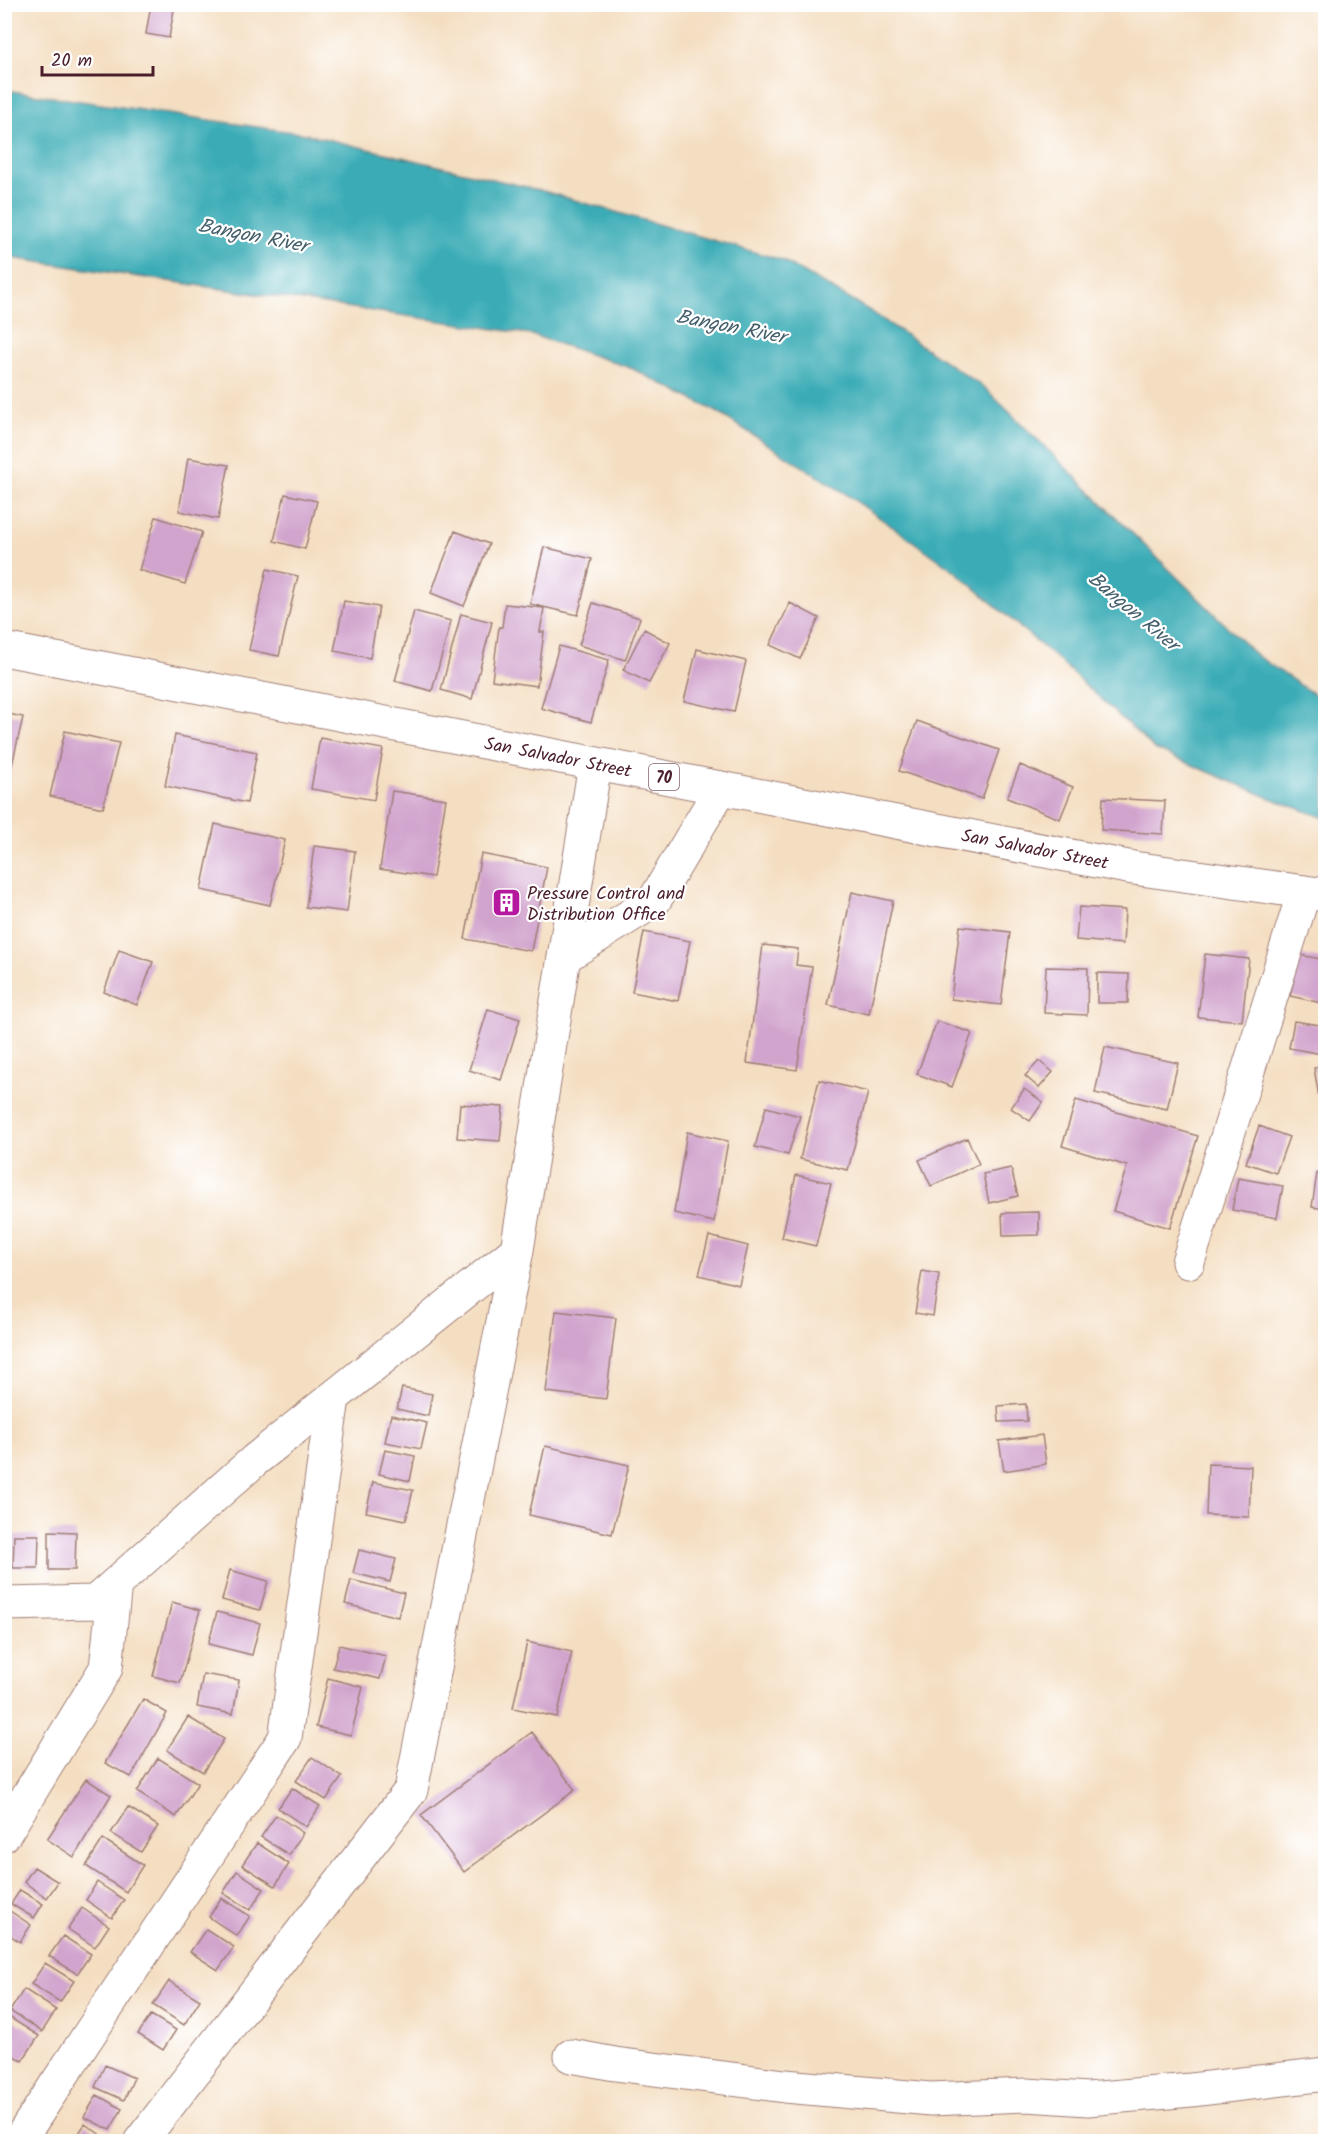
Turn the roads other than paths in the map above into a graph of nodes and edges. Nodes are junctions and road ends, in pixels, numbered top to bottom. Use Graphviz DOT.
graph roads {
  1 [pos="4,649"];
  2 [pos="595,764"];
  3 [pos="721,788"];
  4 [pos="1315,894"];
  5 [pos="564,957"];
  6 [pos="518,1250"];
  7 [pos="1188,1262"];
  8 [pos="333,1398"];
  9 [pos="115,1584"];
  10 [pos="4,1604"];
  11 [pos="4,1836"];
  12 [pos="571,2056"];
  13 [pos="1326,2074"];
  14 [pos="18,2142"];
  15 [pos="140,2142"];
  1 -- 2 [label="main road, San Salvador Street / 70"];
  2 -- 3 [label="main road, San Salvador Street / 70"];
  2 -- 5 [label="main road"];
  3 -- 4 [label="main road, San Salvador Street / 70"];
  3 -- 5 [label="main road"];
  4 -- 7 [label="main road"];
  5 -- 6 [label="main road"];
  6 -- 8 [label="main road"];
  6 -- 15 [label="main road"];
  8 -- 9 [label="main road"];
  8 -- 14 [label="main road"];
  9 -- 10 [label="main road"];
  9 -- 11 [label="main road"];
  12 -- 13 [label="main road"];
}
